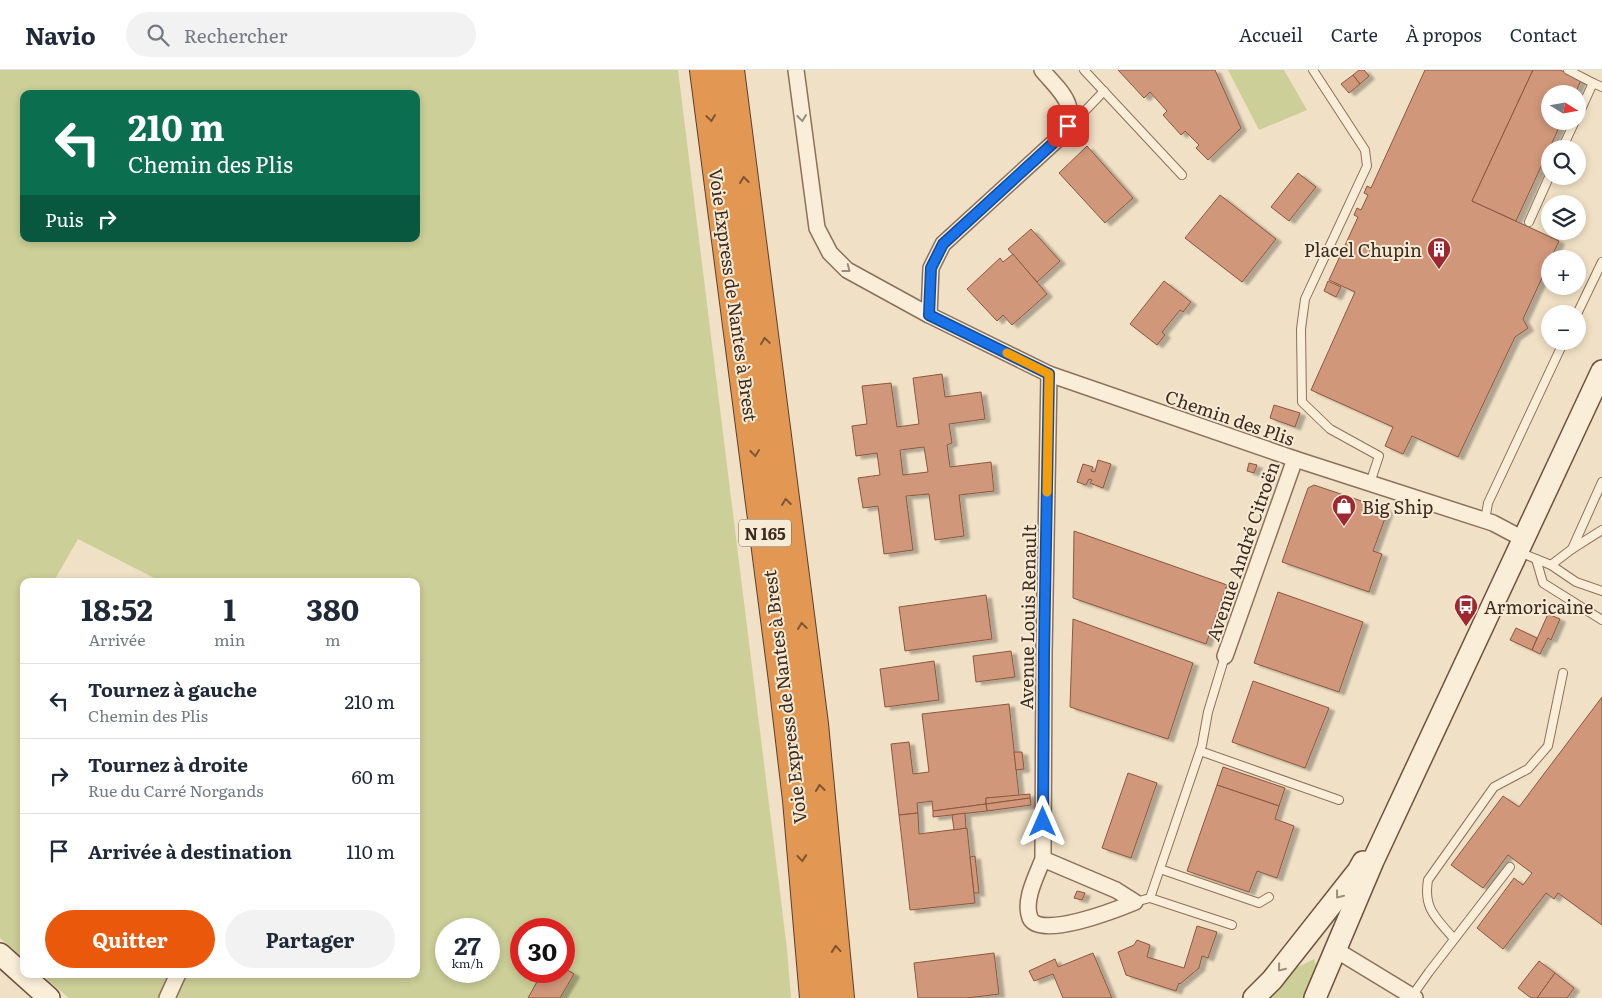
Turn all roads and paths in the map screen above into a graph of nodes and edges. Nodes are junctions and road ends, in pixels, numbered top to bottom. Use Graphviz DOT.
graph roads {
  1 [pos="704,70"];
  2 [pos="730,70"];
  3 [pos="796,70"];
  4 [pos="1042,70"];
  5 [pos="1084,70"];
  6 [pos="1313,70"];
  7 [pos="1568,70"];
  8 [pos="1593,83"];
  9 [pos="1602,87"];
  10 [pos="1104,91"];
  11 [pos="1586,98"];
  12 [pos="1070,113"];
  13 [pos="1182,175"];
  14 [pos="1546,185"];
  15 [pos="1529,222"];
  16 [pos="1602,262"];
  17 [pos="1582,305"];
  18 [pos="929,315"];
  19 [pos="1560,350"];
  20 [pos="1602,371"];
  21 [pos="1049,374"];
  22 [pos="1295,458"];
  23 [pos="1602,482"];
  24 [pos="1370,483"];
  25 [pos="1485,520"];
  26 [pos="1602,530"];
  27 [pos="1572,549"];
  28 [pos="1527,550"];
  29 [pos="1551,565"];
  30 [pos="1602,591"];
  31 [pos="1602,620"];
  32 [pos="1225,656"];
  33 [pos="1564,673"];
  34 [pos="1200,751"];
  35 [pos="1412,780"];
  36 [pos="1340,800"];
  37 [pos="1043,859"];
  38 [pos="1510,867"];
  39 [pos="1160,870"];
  40 [pos="1269,897"];
  41 [pos="1150,898"];
  42 [pos="1135,902"];
  43 [pos="1232,925"];
  44 [pos="1307,936"];
  45 [pos="1454,939"];
  46 [pos="1336,950"];
  47 [pos="0,954"];
  48 [pos="20,972"];
  49 [pos="27,978"];
  50 [pos="176,978"];
  51 [pos="1414,997"];
  52 [pos="49,998"];
  53 [pos="167,998"];
  54 [pos="814,998"];
  55 [pos="840,998"];
  56 [pos="1254,998"];
  57 [pos="1315,998"];
  1 -- 54 [label="highway, Voie Express de Nantes à Brest / N 165, one-way"];
  55 -- 2 [label="highway, Voie Express de Nantes à Brest / N 165, one-way"];
  3 -- 18 [label="street, Chemin des Plis, one-way"];
  4 -- 12 [label="street"];
  5 -- 10 [label="lane"];
  6 -- 24 [label="lane"];
  7 -- 8 [label="lane"];
  8 -- 9 [label="lane"];
  8 -- 11 [label="lane"];
  10 -- 12 [label="lane"];
  10 -- 13 [label="lane"];
  12 -- 18 [label="street"];
  14 -- 15 [label="lane"];
  16 -- 17 [label="lane"];
  18 -- 21 [label="street, Chemin des Plis"];
  19 -- 25 [label="lane"];
  20 -- 28 [label="main road"];
  21 -- 22 [label="street, Chemin des Plis"];
  21 -- 37 [label="street, Avenue Louis Renault"];
  22 -- 24 [label="street, Chemin des Plis"];
  22 -- 32 [label="street, Avenue André Citroën"];
  23 -- 27 [label="lane"];
  24 -- 25 [label="street, Chemin des Plis"];
  25 -- 28 [label="street, Chemin des Plis"];
  26 -- 27 [label="lane"];
  27 -- 29 [label="lane"];
  28 -- 29 [label="lane"];
  28 -- 31 [label="lane"];
  28 -- 35 [label="main road"];
  29 -- 30 [label="lane"];
  32 -- 34 [label="lane"];
  33 -- 45 [label="lane"];
  34 -- 36 [label="lane"];
  34 -- 39 [label="lane"];
  35 -- 44 [label="main road, one-way"];
  35 -- 46 [label="main road"];
  37 -- 42 [label="street"];
  37 -- 42 [label="street, Avenue Louis Renault"];
  38 -- 45 [label="lane"];
  39 -- 40 [label="lane"];
  39 -- 41 [label="lane"];
  41 -- 42 [label="lane"];
  41 -- 43 [label="lane"];
  44 -- 46 [label="main road"];
  44 -- 56 [label="main road, one-way"];
  45 -- 51 [label="lane"];
  46 -- 51 [label="street"];
  46 -- 57 [label="main road"];
  47 -- 48 [label="main road"];
  49 -- 52 [label="main road"];
  50 -- 53 [label="street"];
}
